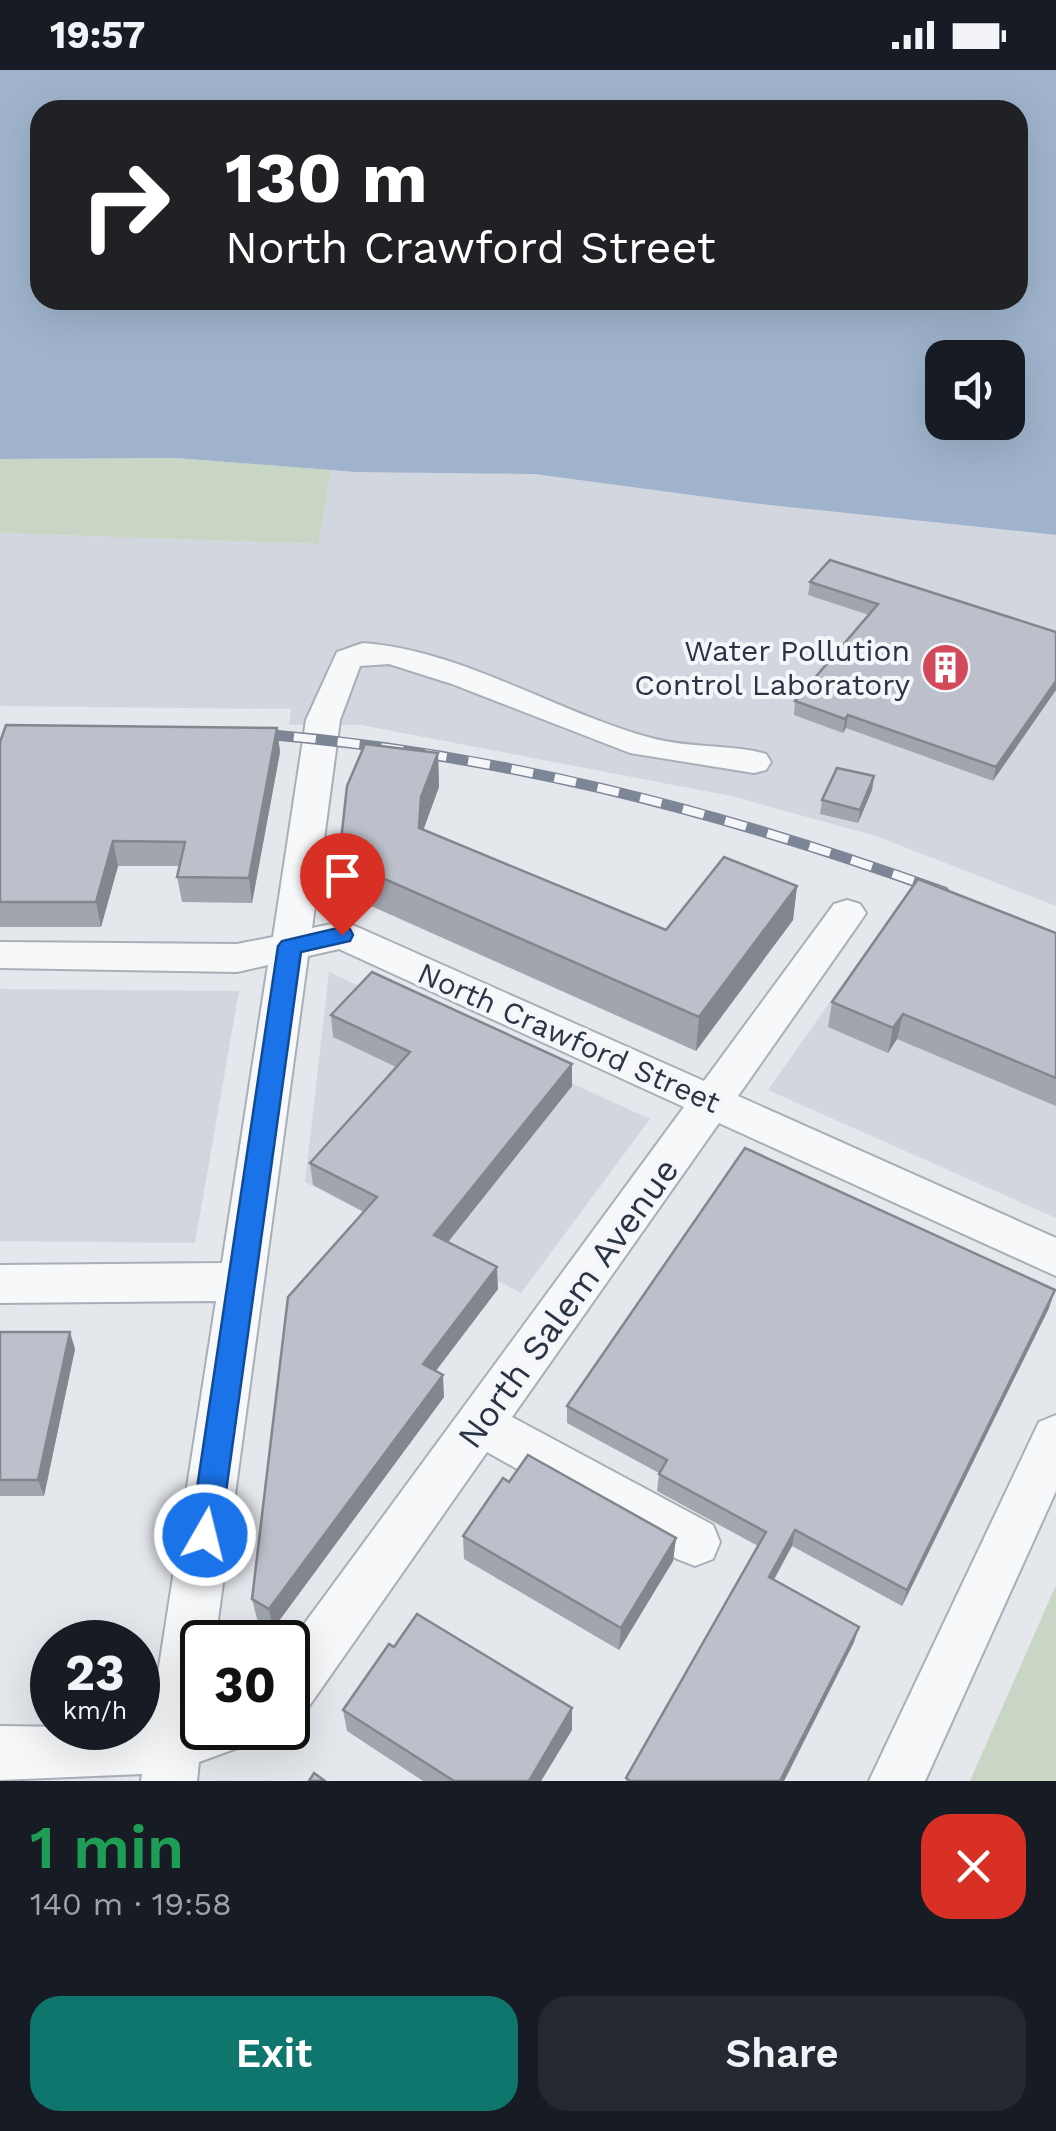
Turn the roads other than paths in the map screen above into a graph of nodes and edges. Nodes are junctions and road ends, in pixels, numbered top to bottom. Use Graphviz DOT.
graph roads {
  1 [pos="754,762"];
  2 [pos="847,913"];
  3 [pos="290,946"];
  4 [pos="0,955"];
  5 [pos="711,1103"];
  6 [pos="1056,1258"];
  7 [pos="241,1282"];
  8 [pos="0,1284"];
  9 [pos="481,1424"];
  10 [pos="1056,1437"];
  11 [pos="695,1542"];
  12 [pos="310,1660"];
  13 [pos="188,1751"];
  14 [pos="0,1752"];
  15 [pos="896,1781"];
  1 -- 3 [label="street"];
  2 -- 5 [label="street, North Salem Avenue"];
  3 -- 4 [label="street, North Crawford Street"];
  3 -- 5 [label="street, North Crawford Street"];
  3 -- 7 [label="street"];
  5 -- 6 [label="street, North Crawford Street"];
  5 -- 9 [label="street, North Salem Avenue"];
  7 -- 8 [label="street"];
  7 -- 13 [label="street"];
  9 -- 11 [label="street"];
  9 -- 12 [label="street, North Salem Avenue"];
  10 -- 15 [label="street"];
  13 -- 14 [label="street"];
}
